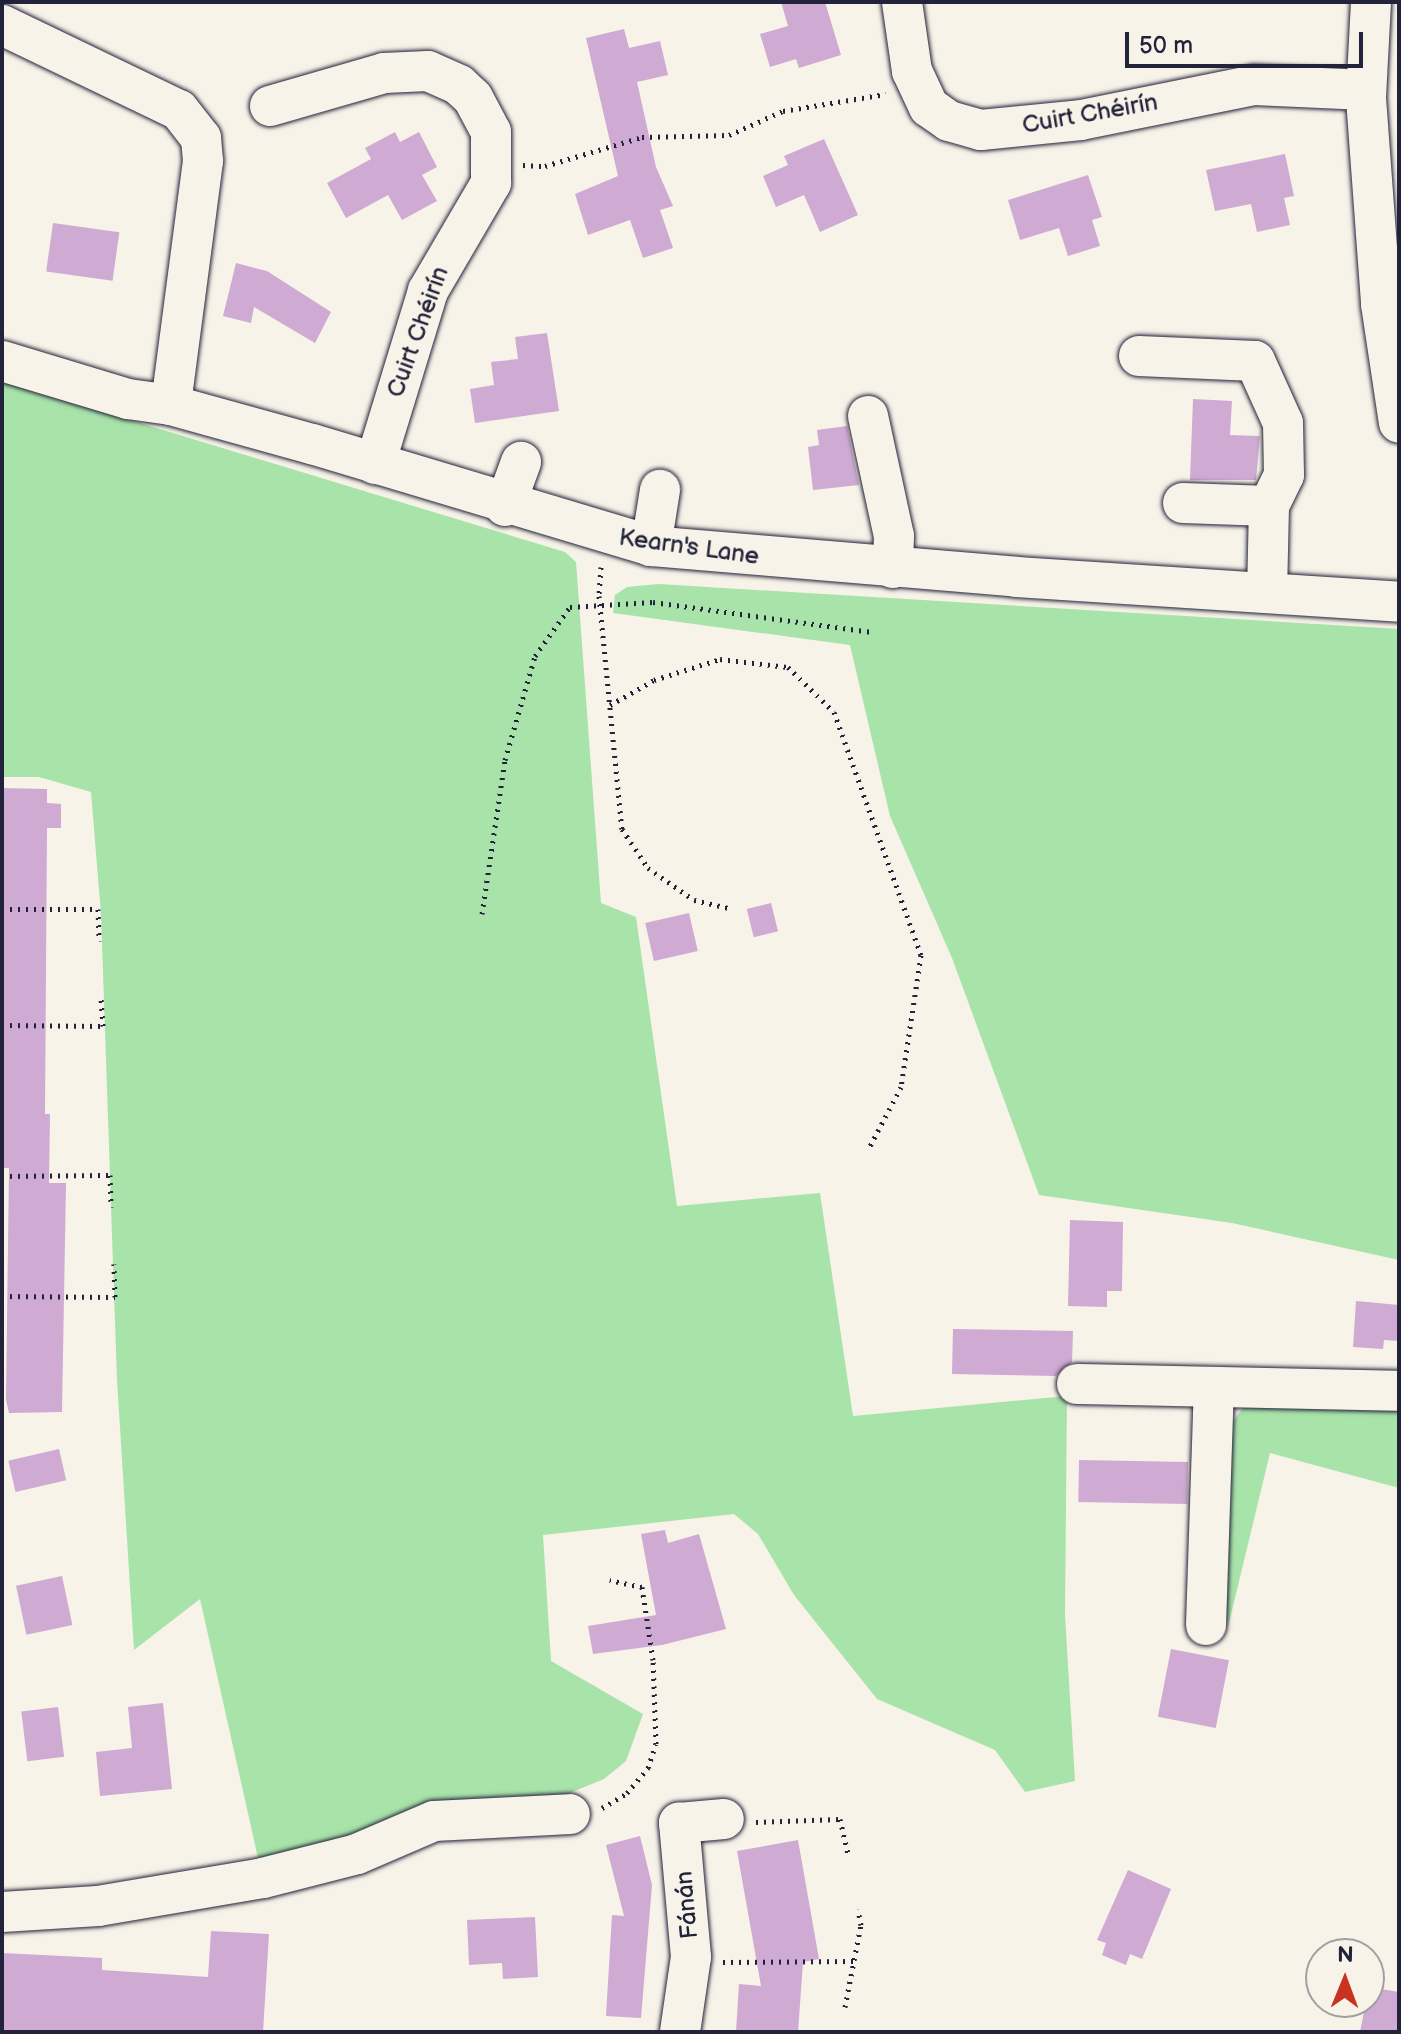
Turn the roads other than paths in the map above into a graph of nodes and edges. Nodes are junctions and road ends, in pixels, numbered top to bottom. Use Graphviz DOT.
graph roads {
  1 [pos="902,2"];
  2 [pos="1371,2"];
  3 [pos="2,25"];
  4 [pos="1366,90"];
  5 [pos="270,106"];
  6 [pos="1139,356"];
  7 [pos="2,361"];
  8 [pos="171,405"];
  9 [pos="868,416"];
  10 [pos="1399,423"];
  11 [pos="521,462"];
  12 [pos="375,464"];
  13 [pos="660,490"];
  14 [pos="1183,503"];
  15 [pos="505,506"];
  16 [pos="1269,506"];
  17 [pos="651,546"];
  18 [pos="893,568"];
  19 [pos="1267,593"];
  20 [pos="1399,602"];
  21 [pos="1077,1384"];
  22 [pos="1214,1387"];
  23 [pos="1399,1391"];
  24 [pos="1206,1625"];
  25 [pos="570,1814"];
  26 [pos="724,1819"];
  27 [pos="2,1912"];
  28 [pos="680,2032"];
  1 -- 4 [label="street, Cuirt Chéirín"];
  2 -- 4 [label="street"];
  3 -- 8 [label="street"];
  4 -- 10 [label="street"];
  5 -- 12 [label="street, Cuirt Chéirín"];
  6 -- 16 [label="street"];
  7 -- 8 [label="street, Kearn's Lane"];
  8 -- 12 [label="street, Kearn's Lane"];
  9 -- 18 [label="street"];
  11 -- 15 [label="street"];
  12 -- 15 [label="street, Kearn's Lane"];
  13 -- 17 [label="street"];
  14 -- 16 [label="street"];
  15 -- 17 [label="street, Kearn's Lane"];
  16 -- 19 [label="street"];
  17 -- 18 [label="street, Kearn's Lane"];
  18 -- 19 [label="street, Kearn's Lane"];
  19 -- 20 [label="street, Kearn's Lane"];
  21 -- 22 [label="street"];
  22 -- 23 [label="street"];
  22 -- 24 [label="street"];
  25 -- 27 [label="street"];
  26 -- 28 [label="street, Fánán"];
}
